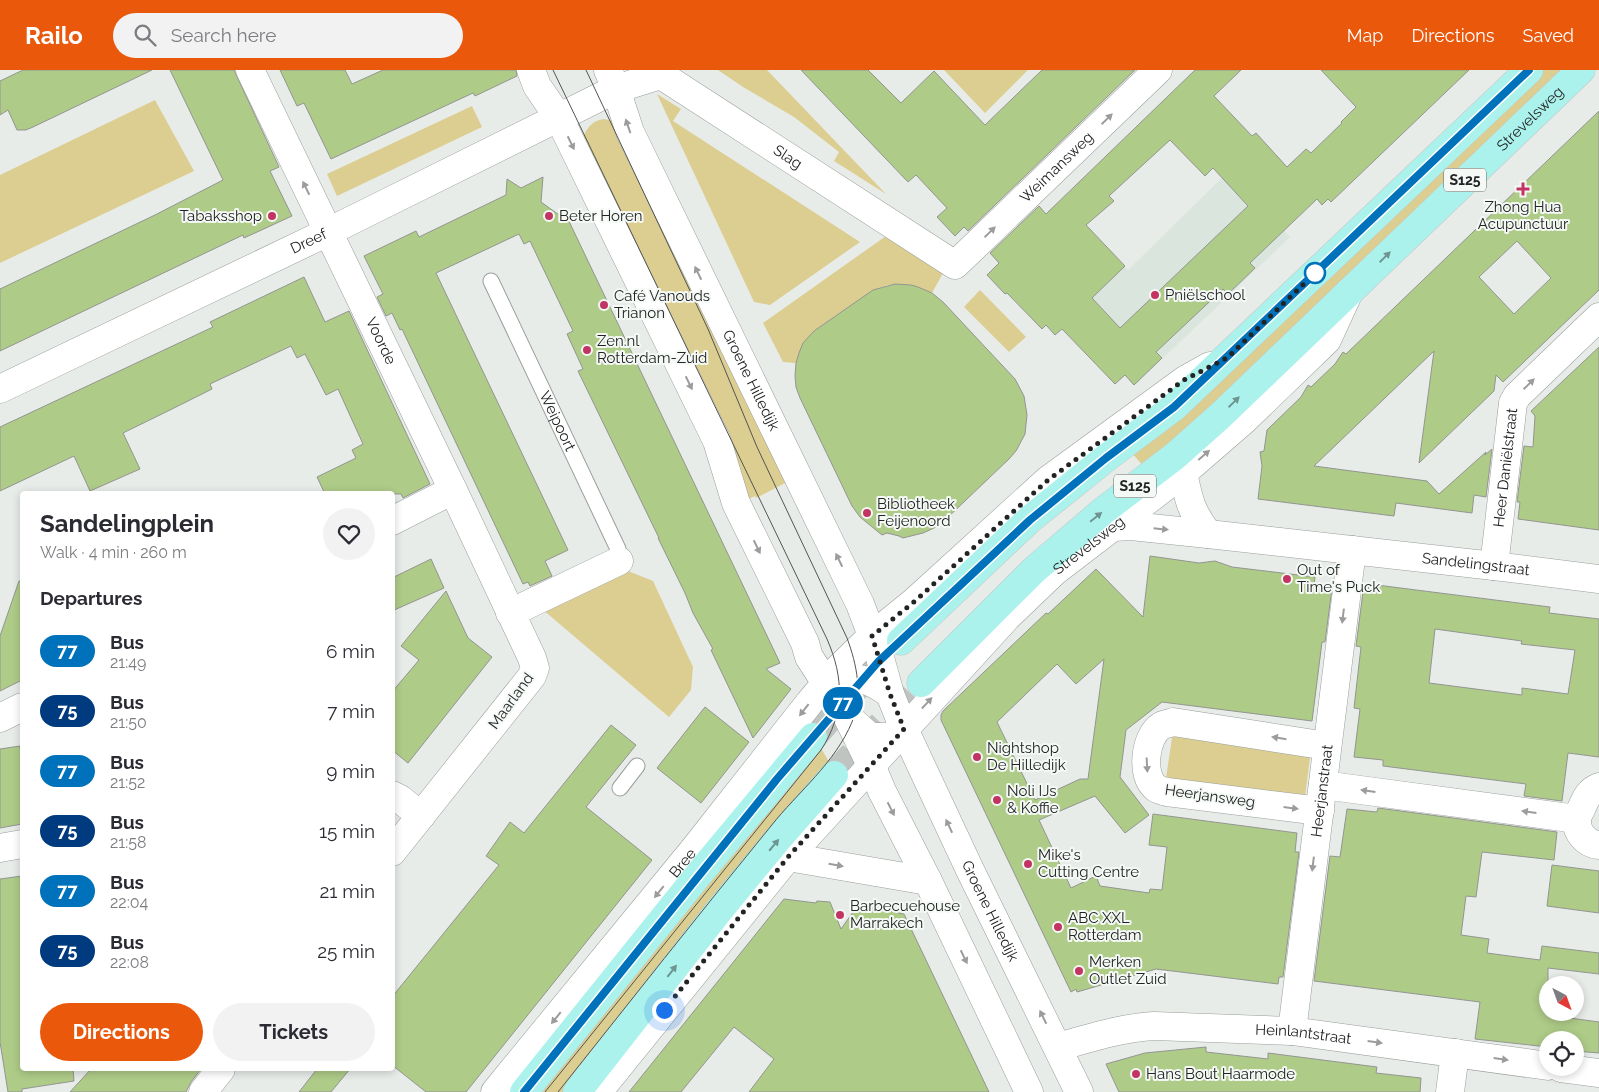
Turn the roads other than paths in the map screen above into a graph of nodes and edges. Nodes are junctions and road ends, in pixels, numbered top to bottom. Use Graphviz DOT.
graph roads {
  1 [pos="250,70"];
  2 [pos="531,70"];
  3 [pos="1158,70"];
  4 [pos="1529,70"];
  5 [pos="1581,70"];
  6 [pos="661,72"];
  7 [pos="612,79"];
  8 [pos="559,118"];
  9 [pos="328,232"];
  10 [pos="954,265"];
  11 [pos="491,281"];
  12 [pos="1350,291"];
  13 [pos="1599,317"];
  14 [pos="1227,358"];
  15 [pos="0,389"];
  16 [pos="1183,473"];
  17 [pos="453,490"];
  18 [pos="395,519"];
  19 [pos="1113,527"];
  20 [pos="1208,534"];
  21 [pos="1352,550"];
  22 [pos="619,561"];
  23 [pos="1494,566"];
  24 [pos="1599,579"];
  25 [pos="510,613"];
  26 [pos="872,636"];
  27 [pos="901,640"];
  28 [pos="826,682"];
  29 [pos="921,682"];
  30 [pos="890,694"];
  31 [pos="20,708"];
  32 [pos="846,714"];
  33 [pos="0,718"];
  34 [pos="904,729"];
  35 [pos="812,737"];
  36 [pos="1327,746"];
  37 [pos="871,765"];
  38 [pos="637,766"];
  39 [pos="834,775"];
  40 [pos="1599,787"];
  41 [pos="620,788"];
  42 [pos="395,796"];
  43 [pos="1322,798"];
  44 [pos="421,816"];
  45 [pos="1577,819"];
  46 [pos="20,844"];
  47 [pos="1599,845"];
  48 [pos="0,848"];
  49 [pos="395,848"];
  50 [pos="788,857"];
  51 [pos="928,881"];
  52 [pos="1292,1031"];
  53 [pos="1058,1047"];
  54 [pos="1455,1053"];
  55 [pos="1539,1065"];
  56 [pos="219,1071"];
  57 [pos="1584,1071"];
  58 [pos="1599,1073"];
  59 [pos="203,1092"];
  60 [pos="495,1092"];
  61 [pos="524,1092"];
  62 [pos="576,1092"];
  63 [pos="598,1092"];
  64 [pos="1029,1092"];
  65 [pos="1079,1092"];
  66 [pos="1450,1092"];
  9 -- 1 [label="street, Voorde, one-way"];
  2 -- 8 [label="street"];
  10 -- 3 [label="street, Weimansweg, one-way"];
  4 -- 14 [label="main road, S125"];
  12 -- 5 [label="main road, Strevelsweg / S125, one-way"];
  6 -- 7 [label="street, Slag"];
  6 -- 10 [label="street, Slag"];
  7 -- 8 [label="street, Dreef"];
  26 -- 7 [label="street, Groene Hilledijk, one-way"];
  8 -- 9 [label="street, Dreef"];
  8 -- 28 [label="street, one-way"];
  9 -- 15 [label="street, Dreef"];
  9 -- 17 [label="street, Voorde"];
  11 -- 22 [label="lane, Weipoort"];
  16 -- 12 [label="street, Strevelsweg, one-way"];
  29 -- 12 [label="main road, Strevelsweg / S125, one-way"];
  23 -- 13 [label="street, Heer Daniëlstraat, one-way"];
  14 -- 26 [label="street"];
  14 -- 27 [label="main road, S125"];
  16 -- 19 [label="street, Strevelsweg"];
  16 -- 20 [label="street"];
  17 -- 18 [label="street"];
  17 -- 25 [label="street, Voorde"];
  19 -- 20 [label="street, Sandelingstraat, one-way"];
  34 -- 19 [label="street, Strevelsweg, one-way"];
  20 -- 21 [label="street, Sandelingstraat"];
  21 -- 23 [label="street, Sandelingstraat"];
  21 -- 36 [label="street, Heerjanstraat, one-way"];
  22 -- 25 [label="street"];
  23 -- 24 [label="street, Sandelingstraat"];
  25 -- 44 [label="street, Maarland"];
  26 -- 28 [label="street, Bree"];
  26 -- 30 [label="street, Groene Hilledijk"];
  28 -- 30 [label="street"];
  28 -- 32 [label="street"];
  28 -- 60 [label="street, Bree, one-way"];
  30 -- 34 [label="street, Groene Hilledijk"];
  31 -- 33 [label="street"];
  32 -- 34 [label="street"];
  32 -- 37 [label="street"];
  34 -- 37 [label="street, Strevelsweg"];
  53 -- 34 [label="street, Groene Hilledijk, one-way"];
  35 -- 61 [label="main road, Bree"];
  36 -- 43 [label="street, Heerjanstraat"];
  36 -- 43 [label="street, Heerjansweg, one-way"];
  37 -- 50 [label="street"];
  37 -- 51 [label="street, one-way"];
  38 -- 41 [label="lane"];
  62 -- 39 [label="main road, one-way"];
  40 -- 45 [label="street"];
  42 -- 44 [label="street"];
  45 -- 43 [label="street, Heerjansweg, one-way"];
  43 -- 52 [label="street, Heerjanstraat, one-way"];
  44 -- 49 [label="street, Maarland"];
  45 -- 47 [label="street"];
  46 -- 48 [label="street"];
  50 -- 51 [label="street, one-way"];
  50 -- 63 [label="street"];
  51 -- 64 [label="street, one-way"];
  52 -- 53 [label="street, Heinlantstraat"];
  52 -- 54 [label="street, Heinlantstraat, one-way"];
  53 -- 65 [label="street, Groene Hilledijk"];
  54 -- 55 [label="street, Heinlantstraat, one-way"];
  54 -- 66 [label="street"];
  56 -- 59 [label="street"];
  57 -- 58 [label="street"];
}
